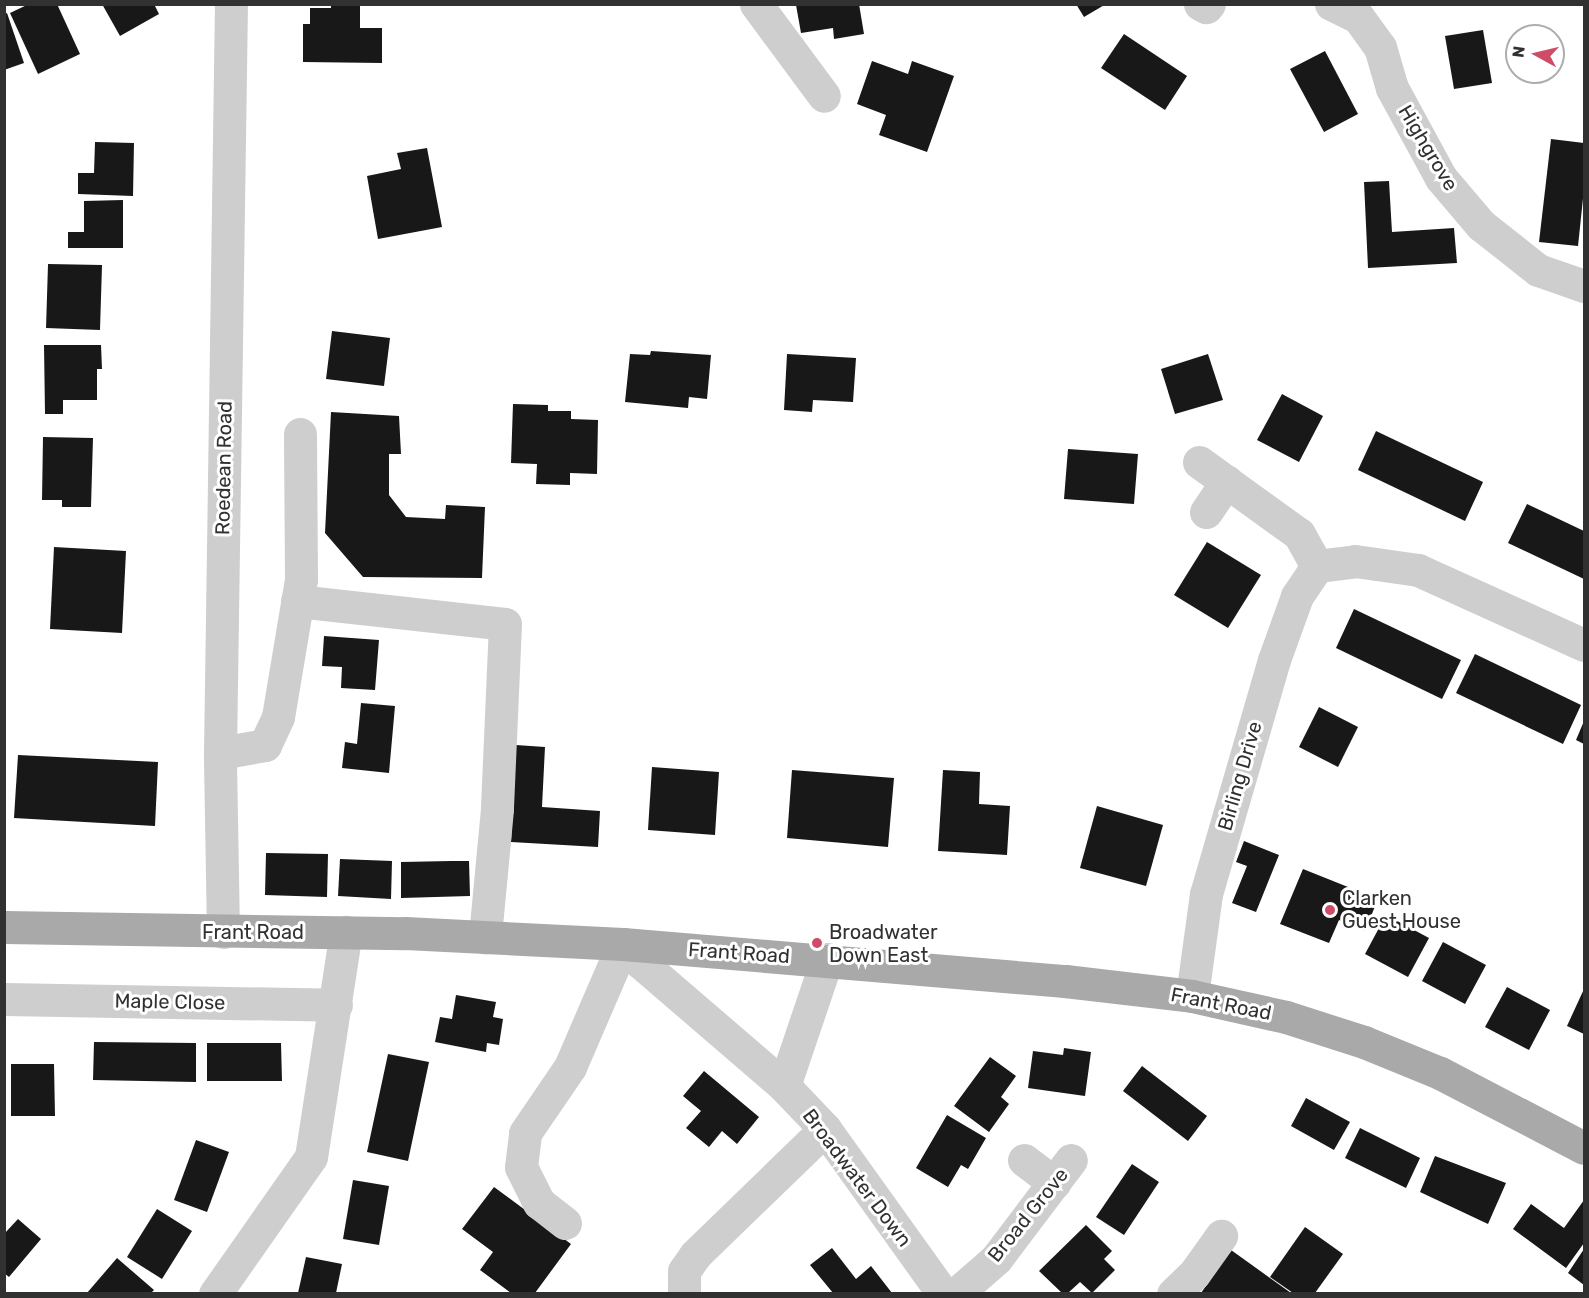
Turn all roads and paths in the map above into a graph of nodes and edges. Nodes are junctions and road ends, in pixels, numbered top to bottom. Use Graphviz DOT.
graph roads {
  1 [pos="231,4"];
  2 [pos="756,4"];
  3 [pos="1200,4"];
  4 [pos="1209,4"];
  5 [pos="1331,4"];
  6 [pos="824,96"];
  7 [pos="1584,286"];
  8 [pos="300,434"];
  9 [pos="1199,462"];
  10 [pos="1227,481"];
  11 [pos="1206,512"];
  12 [pos="1317,566"];
  13 [pos="297,601"];
  14 [pos="1584,645"];
  15 [pos="220,753"];
  16 [pos="4,927"];
  17 [pos="223,932"];
  18 [pos="346,932"];
  19 [pos="485,937"];
  20 [pos="623,944"];
  21 [pos="827,959"];
  22 [pos="1192,996"];
  23 [pos="4,999"];
  24 [pos="336,1005"];
  25 [pos="784,1086"];
  26 [pos="825,1129"];
  27 [pos="1584,1148"];
  28 [pos="1024,1160"];
  29 [pos="565,1223"];
  30 [pos="1221,1236"];
  31 [pos="215,1293"];
  32 [pos="684,1293"];
  33 [pos="943,1293"];
  34 [pos="956,1293"];
  35 [pos="1173,1293"];
  1 -- 15 [label="street, Roedean Road"];
  2 -- 6 [label="street"];
  3 -- 4 [label="street"];
  5 -- 7 [label="street, Highgrove"];
  8 -- 13 [label="street"];
  9 -- 10 [label="street"];
  10 -- 11 [label="street"];
  10 -- 12 [label="street"];
  12 -- 14 [label="street"];
  12 -- 22 [label="street, Birling Drive"];
  13 -- 15 [label="street"];
  13 -- 19 [label="street"];
  15 -- 17 [label="street, Roedean Road"];
  16 -- 17 [label="main road, Frant Road"];
  17 -- 18 [label="main road, Frant Road"];
  18 -- 19 [label="main road, Frant Road"];
  18 -- 24 [label="street"];
  19 -- 20 [label="main road, Frant Road"];
  20 -- 21 [label="main road, Frant Road"];
  20 -- 25 [label="street, Broadwater Down"];
  20 -- 29 [label="street"];
  21 -- 22 [label="main road, Frant Road"];
  21 -- 25 [label="street"];
  22 -- 27 [label="main road, Frant Road"];
  23 -- 24 [label="street, Maple Close"];
  24 -- 31 [label="street"];
  25 -- 26 [label="street, Broadwater Down"];
  26 -- 32 [label="street"];
  26 -- 33 [label="street, Broadwater Down"];
  28 -- 34 [label="street, Broad Grove"];
  30 -- 35 [label="street"];
}
